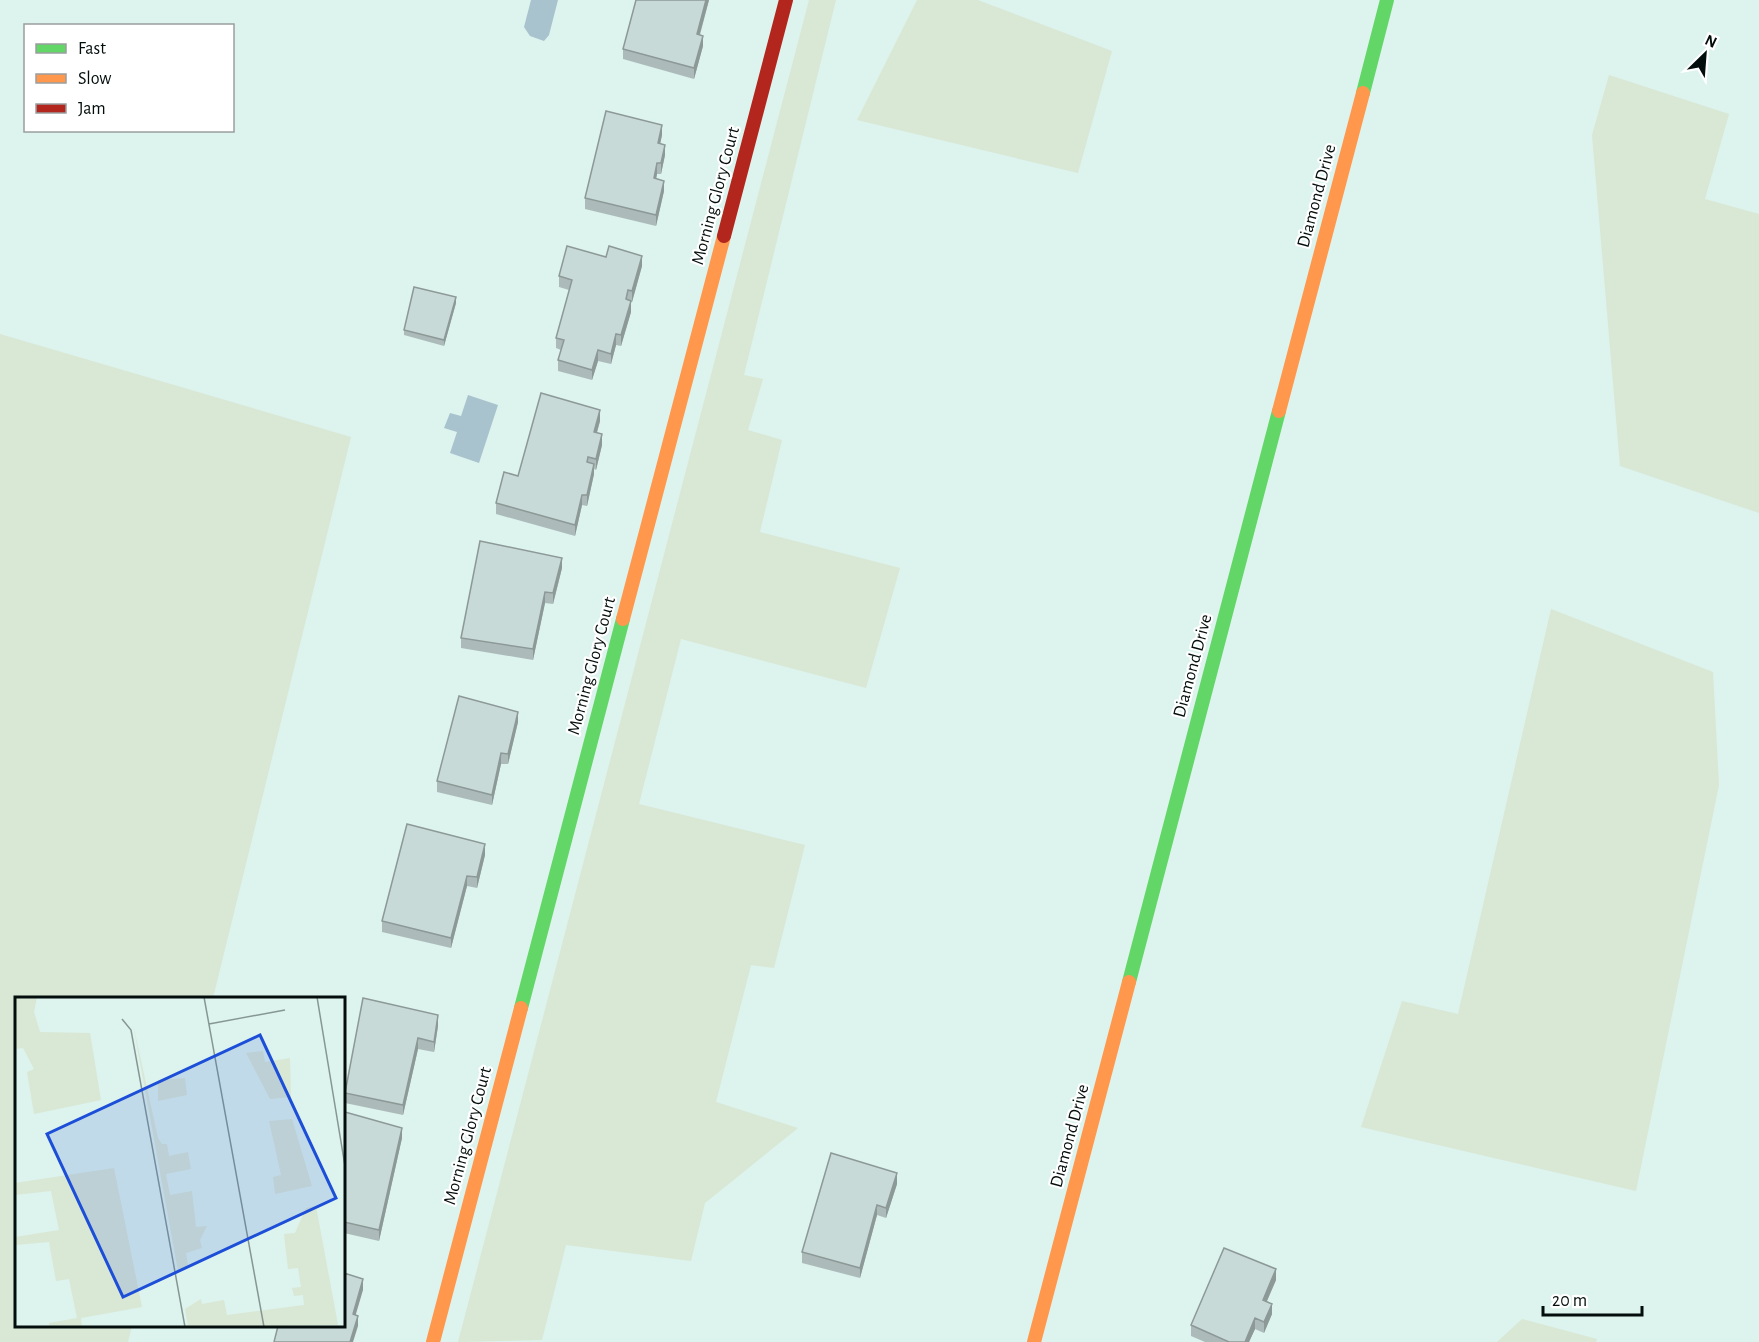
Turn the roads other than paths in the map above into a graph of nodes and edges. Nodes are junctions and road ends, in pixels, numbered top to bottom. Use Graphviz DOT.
graph roads {
  1 [pos="786,0"];
  2 [pos="1387,0"];
  3 [pos="433,1342"];
  4 [pos="1034,1342"];
  1 -- 3 [label="street, Morning Glory Court"];
  2 -- 4 [label="street, Diamond Drive"];
}
